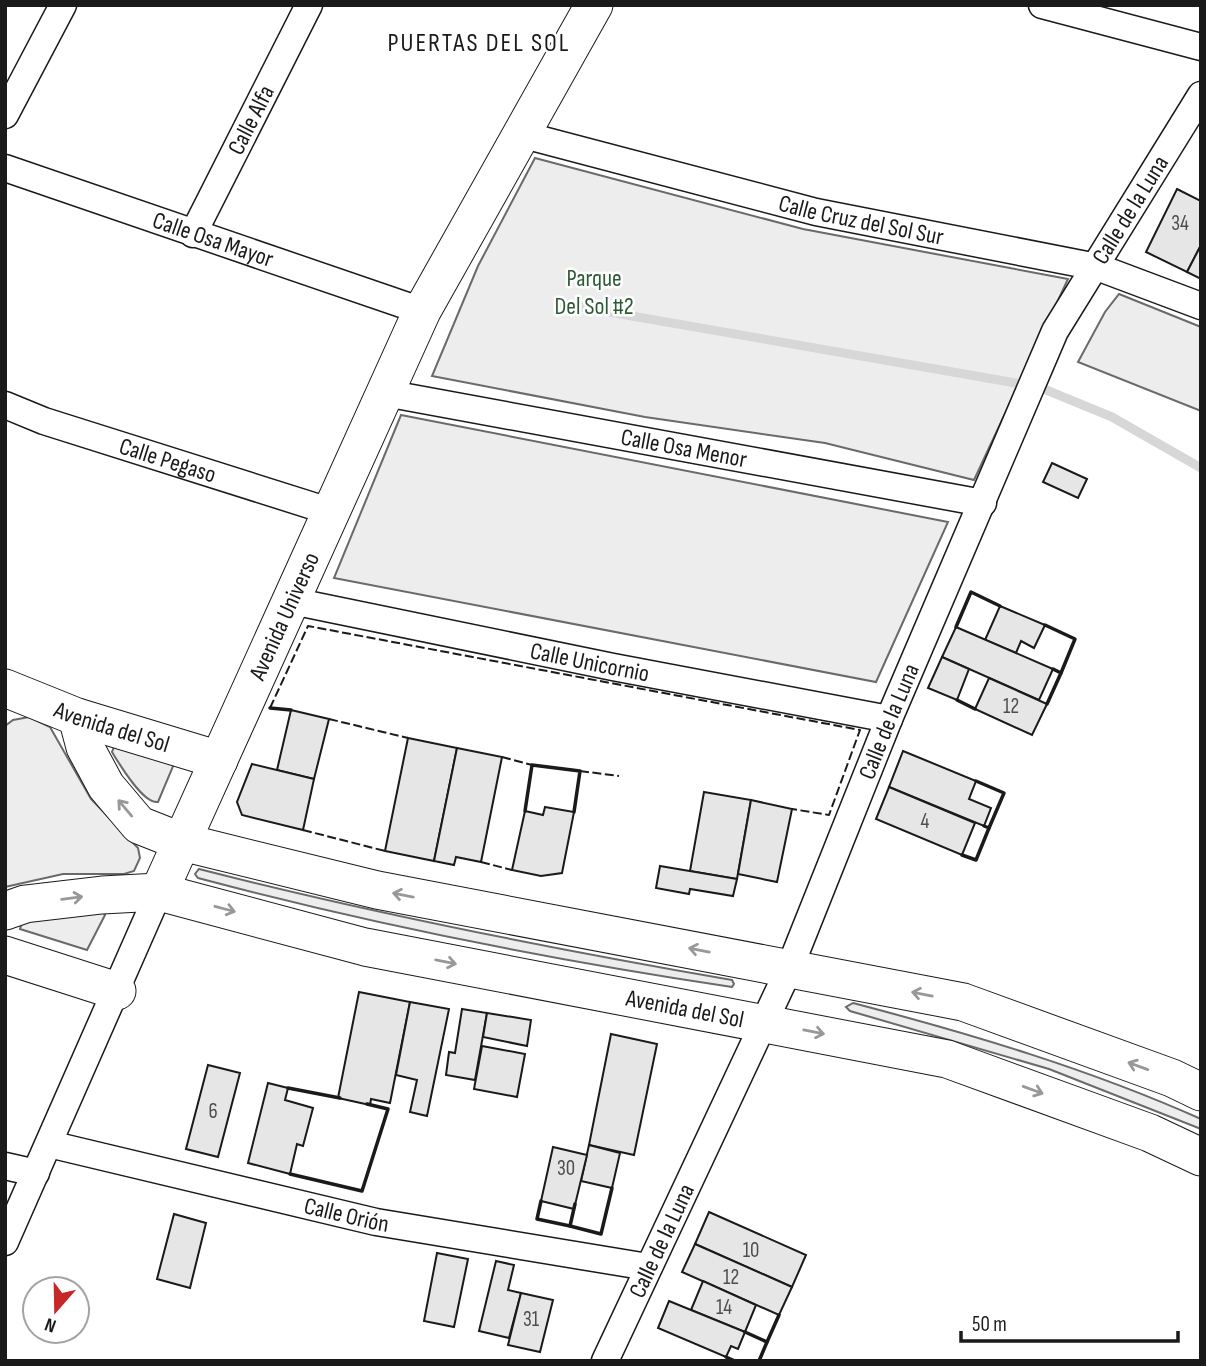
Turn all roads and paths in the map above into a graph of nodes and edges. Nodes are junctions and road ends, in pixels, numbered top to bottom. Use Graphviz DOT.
graph roads {
  1 [pos="63,5"];
  2 [pos="309,5"];
  3 [pos="594,5"];
  4 [pos="1042,5"];
  5 [pos="1201,47"];
  6 [pos="1201,95"];
  7 [pos="5,115"];
  8 [pos="520,134"];
  9 [pos="5,168"];
  10 [pos="193,234"];
  11 [pos="1097,267"];
  12 [pos="1201,306"];
  13 [pos="422,311"];
  14 [pos="385,393"];
  15 [pos="5,405"];
  16 [pos="983,503"];
  17 [pos="332,512"];
  18 [pos="292,601"];
  19 [pos="5,688"];
  20 [pos="77,717"];
  21 [pos="889,719"];
  22 [pos="219,761"];
  23 [pos="182,842"];
  24 [pos="159,892"];
  25 [pos="5,911"];
  26 [pos="5,955"];
  27 [pos="790,967"];
  28 [pos="117,991"];
  29 [pos="764,1023"];
  30 [pos="1201,1092"];
  31 [pos="49,1144"];
  32 [pos="1201,1157"];
  33 [pos="5,1166"];
  34 [pos="36,1173"];
  35 [pos="5,1242"];
  36 [pos="648,1267"];
  37 [pos="605,1361"];
  1 -- 7 [label="street"];
  2 -- 10 [label="street, Calle Alfa"];
  3 -- 8 [label="street, Avenida Universo"];
  4 -- 5 [label="street"];
  6 -- 11 [label="street, Calle de la Luna"];
  8 -- 11 [label="street, Calle Cruz del Sol Sur"];
  8 -- 13 [label="street, Avenida Universo"];
  9 -- 10 [label="street, Calle Osa Mayor"];
  10 -- 13 [label="street, Calle Osa Mayor"];
  11 -- 12 [label="street, Calle Cruz del Sol Sur"];
  11 -- 16 [label="street, Calle de la Luna"];
  13 -- 14 [label="street, Avenida Universo"];
  14 -- 16 [label="street, Calle Osa Menor"];
  14 -- 17 [label="street, Avenida Universo"];
  15 -- 17 [label="street, Calle Pegaso"];
  16 -- 21 [label="street, Calle de la Luna"];
  17 -- 18 [label="street, Avenida Universo"];
  18 -- 21 [label="street, Calle Unicornio"];
  18 -- 22 [label="street, Avenida Universo"];
  19 -- 20 [label="street, Avenida del Sol"];
  20 -- 22 [label="street, Avenida del Sol"];
  23 -- 20 [label="street, one-way"];
  21 -- 27 [label="street, Calle de la Luna"];
  22 -- 23 [label="street, Avenida Universo"];
  23 -- 24 [label="street, Avenida Universo"];
  27 -- 23 [label="street, one-way"];
  25 -- 24 [label="street, Avenida del Sol, one-way"];
  24 -- 28 [label="street, Avenida Universo"];
  24 -- 29 [label="street, Avenida del Sol, one-way"];
  26 -- 28 [label="street"];
  27 -- 29 [label="street, Calle de la Luna"];
  30 -- 27 [label="street, one-way"];
  28 -- 31 [label="street, Avenida Universo"];
  29 -- 32 [label="street, Avenida del Sol, one-way"];
  29 -- 36 [label="street, Calle de la Luna"];
  31 -- 34 [label="street, Avenida Universo"];
  31 -- 36 [label="street, Calle Orión"];
  33 -- 34 [label="street"];
  34 -- 35 [label="street, Avenida Universo"];
  36 -- 37 [label="street, Calle de la Luna"];
}
